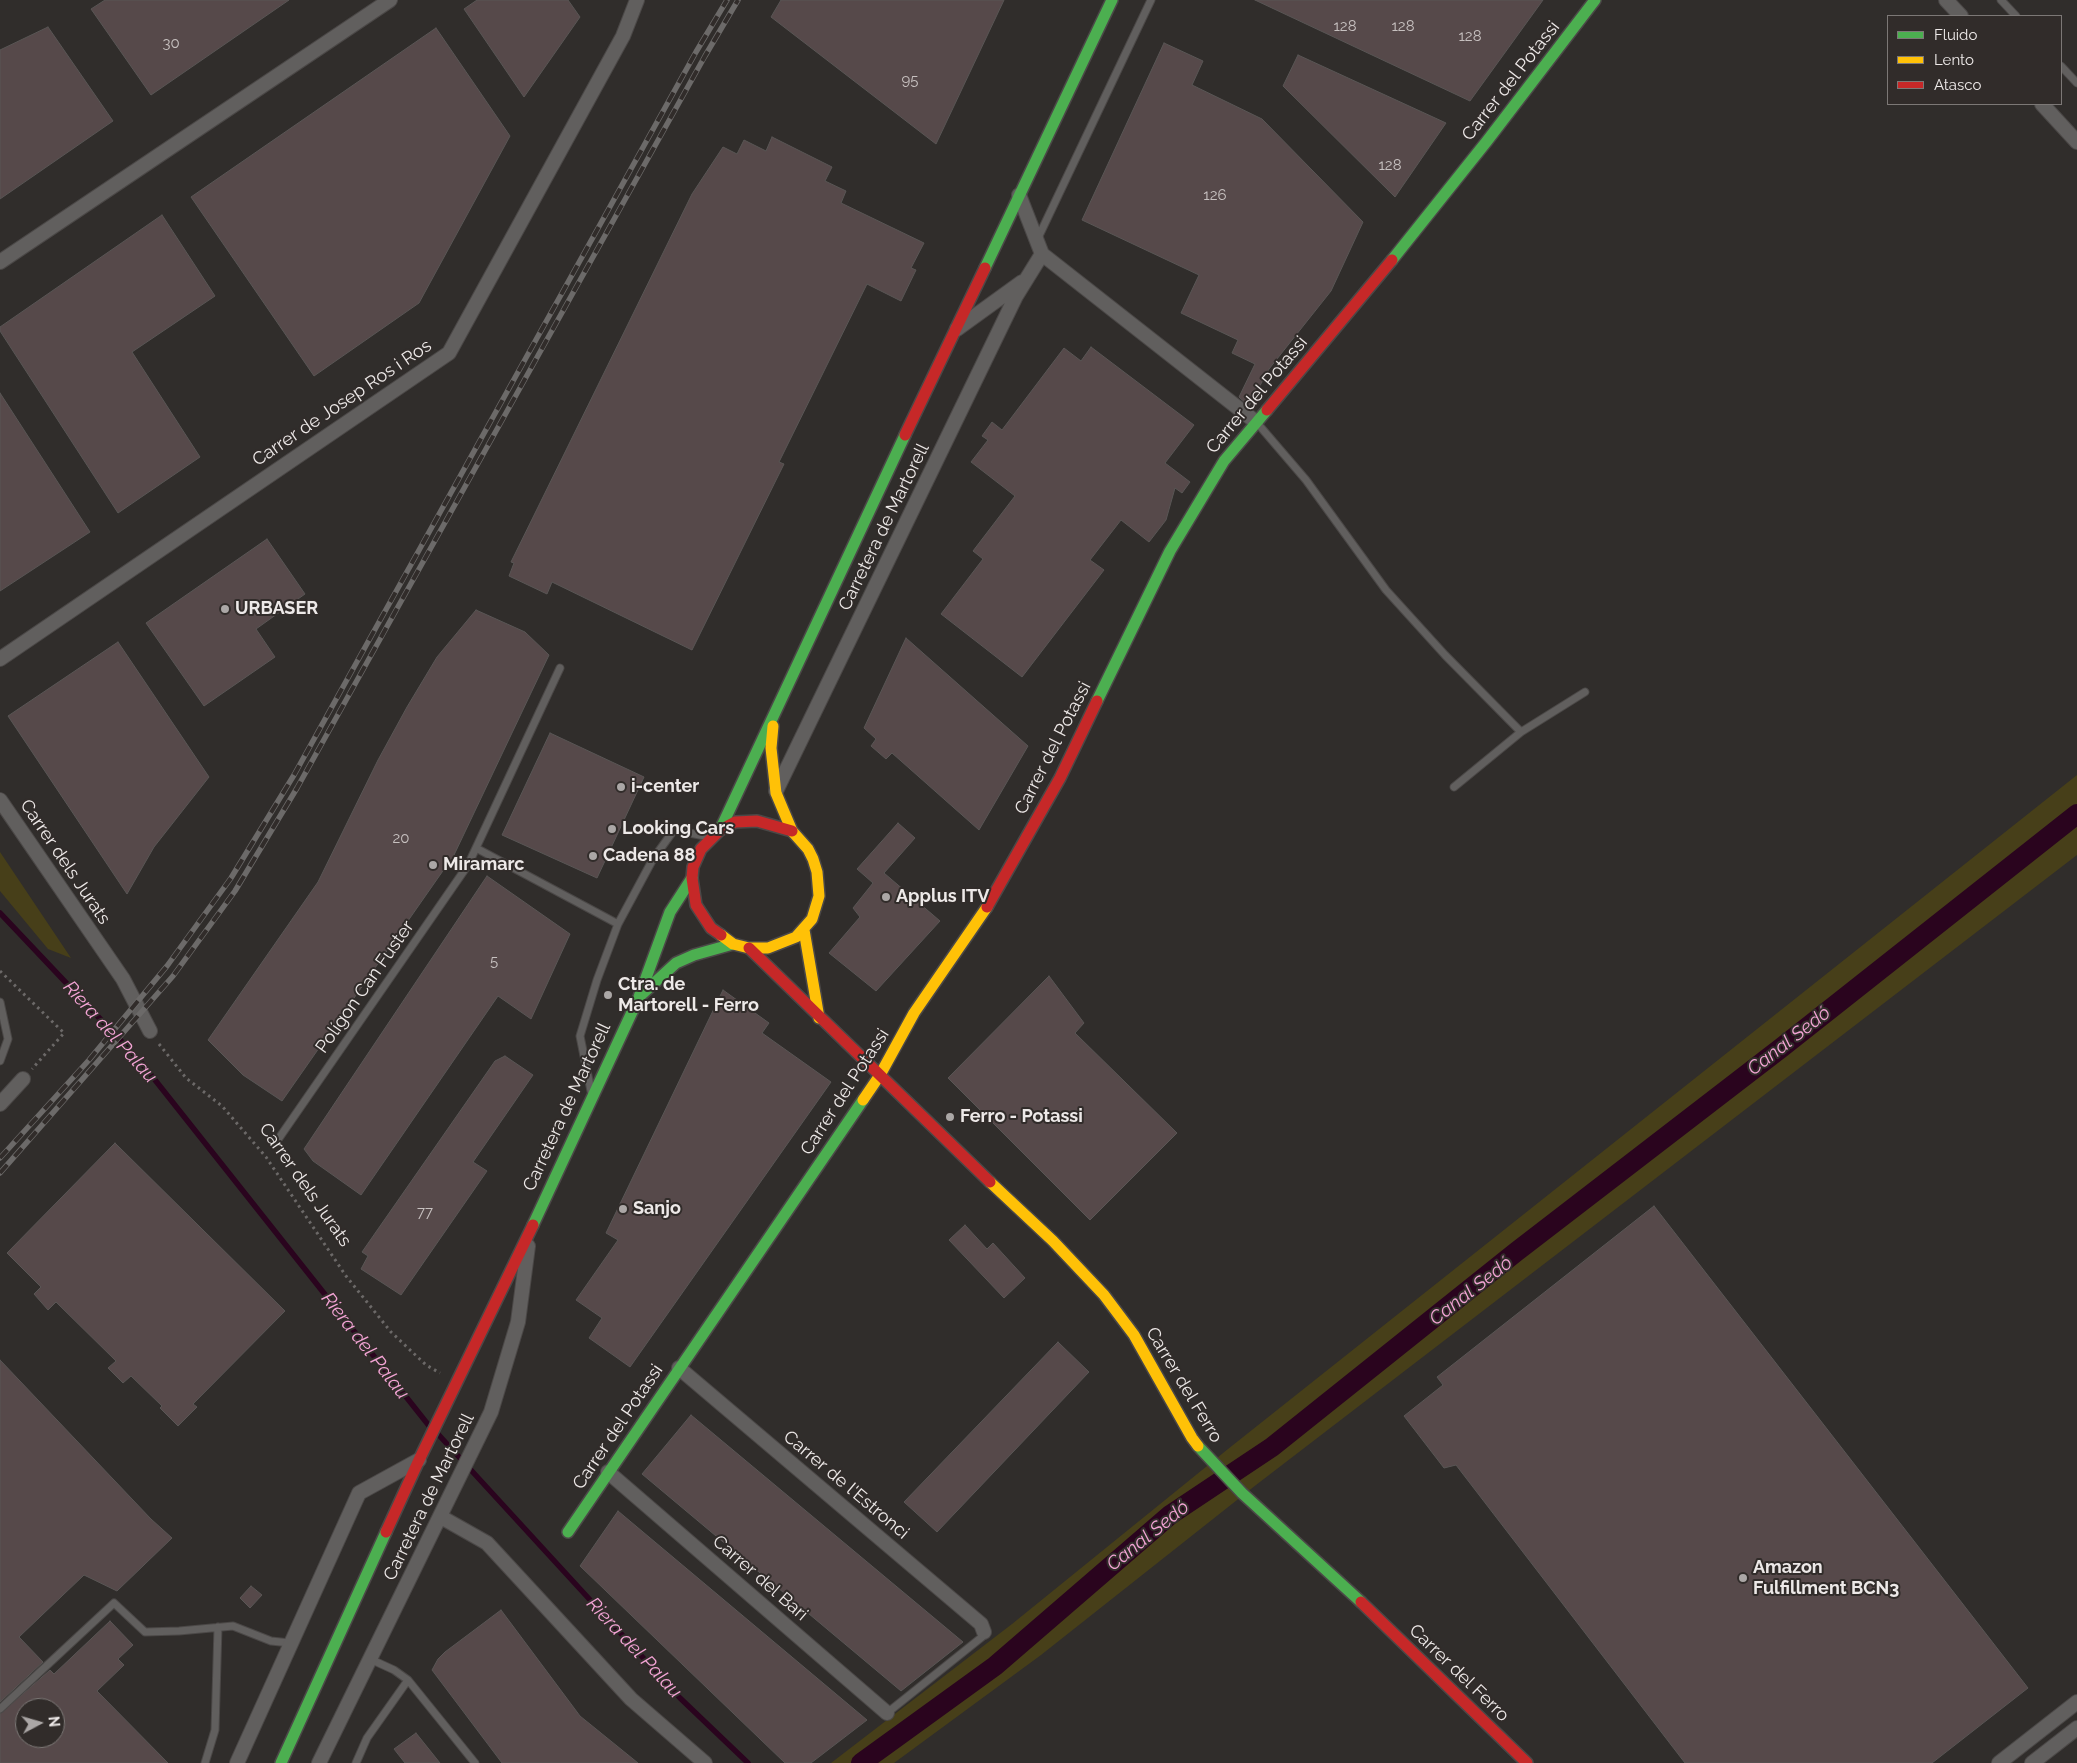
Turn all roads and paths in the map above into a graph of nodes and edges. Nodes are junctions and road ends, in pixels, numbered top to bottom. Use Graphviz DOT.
graph roads {
  1 [pos="390,0"];
  2 [pos="637,0"];
  3 [pos="1112,0"];
  4 [pos="1151,0"];
  5 [pos="1595,0"];
  6 [pos="1946,0"];
  7 [pos="2002,0"];
  8 [pos="1960,15"];
  9 [pos="2015,15"];
  10 [pos="2062,67"];
  11 [pos="2077,84"];
  12 [pos="2043,105"];
  13 [pos="2077,142"];
  14 [pos="1019,195"];
  15 [pos="1037,240"];
  16 [pos="1042,254"];
  17 [pos="0,262"];
  18 [pos="1028,278"];
  19 [pos="954,331"];
  20 [pos="1256,422"];
  21 [pos="0,659"];
  22 [pos="560,668"];
  23 [pos="1585,692"];
  24 [pos="774,714"];
  25 [pos="1521,732"];
  26 [pos="1454,787"];
  27 [pos="776,793"];
  28 [pos="0,800"];
  29 [pos="792,831"];
  30 [pos="716,834"];
  31 [pos="476,848"];
  32 [pos="692,878"];
  33 [pos="618,924"];
  34 [pos="804,930"];
  35 [pos="732,944"];
  36 [pos="749,948"];
  37 [pos="0,971"];
  38 [pos="639,997"];
  39 [pos="0,1002"];
  40 [pos="819,1018"];
  41 [pos="150,1032"];
  42 [pos="0,1061"];
  43 [pos="880,1075"];
  44 [pos="23,1079"];
  45 [pos="592,1098"];
  46 [pos="0,1104"];
  47 [pos="277,1141"];
  48 [pos="530,1232"];
  49 [pos="679,1368"];
  50 [pos="457,1383"];
  51 [pos="420,1460"];
  52 [pos="608,1472"];
  53 [pos="441,1517"];
  54 [pos="568,1532"];
  55 [pos="218,1627"];
  56 [pos="984,1632"];
  57 [pos="290,1643"];
  58 [pos="370,1660"];
  59 [pos="408,1680"];
  60 [pos="2077,1702"];
  61 [pos="0,1709"];
  62 [pos="888,1713"];
  63 [pos="2077,1728"];
  64 [pos="205,1763"];
  65 [pos="237,1763"];
  66 [pos="281,1763"];
  67 [pos="319,1763"];
  68 [pos="356,1763"];
  69 [pos="475,1763"];
  70 [pos="705,1763"];
  71 [pos="1527,1763"];
  72 [pos="1999,1763"];
  73 [pos="2032,1763"];
  1 -- 17 [label="street"];
  2 -- 21 [label="street, Carrer de Josep Ros i Ros"];
  3 -- 14 [label="street, Carretera de Martorell"];
  4 -- 15 [label="lane"];
  5 -- 20 [label="street, Carrer del Potassi"];
  6 -- 8 [label="street"];
  7 -- 9 [label="lane"];
  10 -- 11 [label="lane"];
  12 -- 13 [label="street"];
  14 -- 15 [label="street"];
  14 -- 19 [label="street, Carretera de Martorell"];
  15 -- 16 [label="street"];
  16 -- 18 [label="street, Carretera de Martorell"];
  16 -- 20 [label="street"];
  18 -- 19 [label="street, Carretera de Martorell"];
  18 -- 27 [label="street, Carretera de Martorell"];
  19 -- 24 [label="street, Carretera de Martorell"];
  20 -- 25 [label="lane"];
  20 -- 43 [label="street, Carrer del Potassi"];
  22 -- 31 [label="lane, Polígon Can Fuster"];
  23 -- 25 [label="lane"];
  24 -- 27 [label="street, Carretera de Martorell"];
  24 -- 30 [label="street, Carretera de Martorell"];
  25 -- 26 [label="lane"];
  27 -- 29 [label="street, Carretera de Martorell"];
  28 -- 41 [label="street, Carrer dels Jurats"];
  29 -- 30 [label="street"];
  29 -- 34 [label="street, Carretera de Martorell"];
  30 -- 32 [label="street, Carretera de Martorell"];
  30 -- 33 [label="lane"];
  31 -- 33 [label="lane"];
  31 -- 47 [label="lane, Polígon Can Fuster"];
  32 -- 35 [label="street, Carretera de Martorell"];
  32 -- 38 [label="street, Carretera de Martorell"];
  33 -- 45 [label="lane"];
  34 -- 36 [label="street, Carretera de Martorell"];
  34 -- 40 [label="street"];
  35 -- 36 [label="street, Carretera de Martorell"];
  35 -- 38 [label="street, Carretera de Martorell"];
  36 -- 40 [label="street, Carrer del Ferro"];
  37 -- 44 [label="path"];
  38 -- 45 [label="street, Carretera de Martorell"];
  39 -- 42 [label="lane"];
  40 -- 43 [label="street, Carrer del Ferro"];
  41 -- 50 [label="path, Carrer dels Jurats"];
  43 -- 49 [label="street, Carrer del Potassi"];
  43 -- 71 [label="street, Carrer del Ferro"];
  44 -- 46 [label="street"];
  45 -- 48 [label="street, Carretera de Martorell"];
  48 -- 50 [label="street, Carretera de Martorell"];
  48 -- 53 [label="street, Carretera de Martorell"];
  49 -- 52 [label="street, Carrer del Potassi"];
  49 -- 56 [label="street, Carrer de l'Estronci"];
  50 -- 51 [label="street, Carretera de Martorell"];
  51 -- 57 [label="street, Carretera de Martorell"];
  51 -- 66 [label="street, Carretera de Martorell"];
  52 -- 54 [label="street, Carrer del Potassi"];
  52 -- 62 [label="street, Carrer del Bari"];
  53 -- 58 [label="street, Carretera de Martorell"];
  53 -- 70 [label="street"];
  55 -- 57 [label="lane"];
  55 -- 61 [label="lane"];
  55 -- 64 [label="lane"];
  56 -- 62 [label="lane"];
  57 -- 65 [label="street, Carretera de Martorell"];
  58 -- 59 [label="lane"];
  58 -- 67 [label="street, Carretera de Martorell"];
  59 -- 68 [label="lane"];
  59 -- 69 [label="lane"];
  60 -- 72 [label="street"];
  63 -- 73 [label="street"];
}
